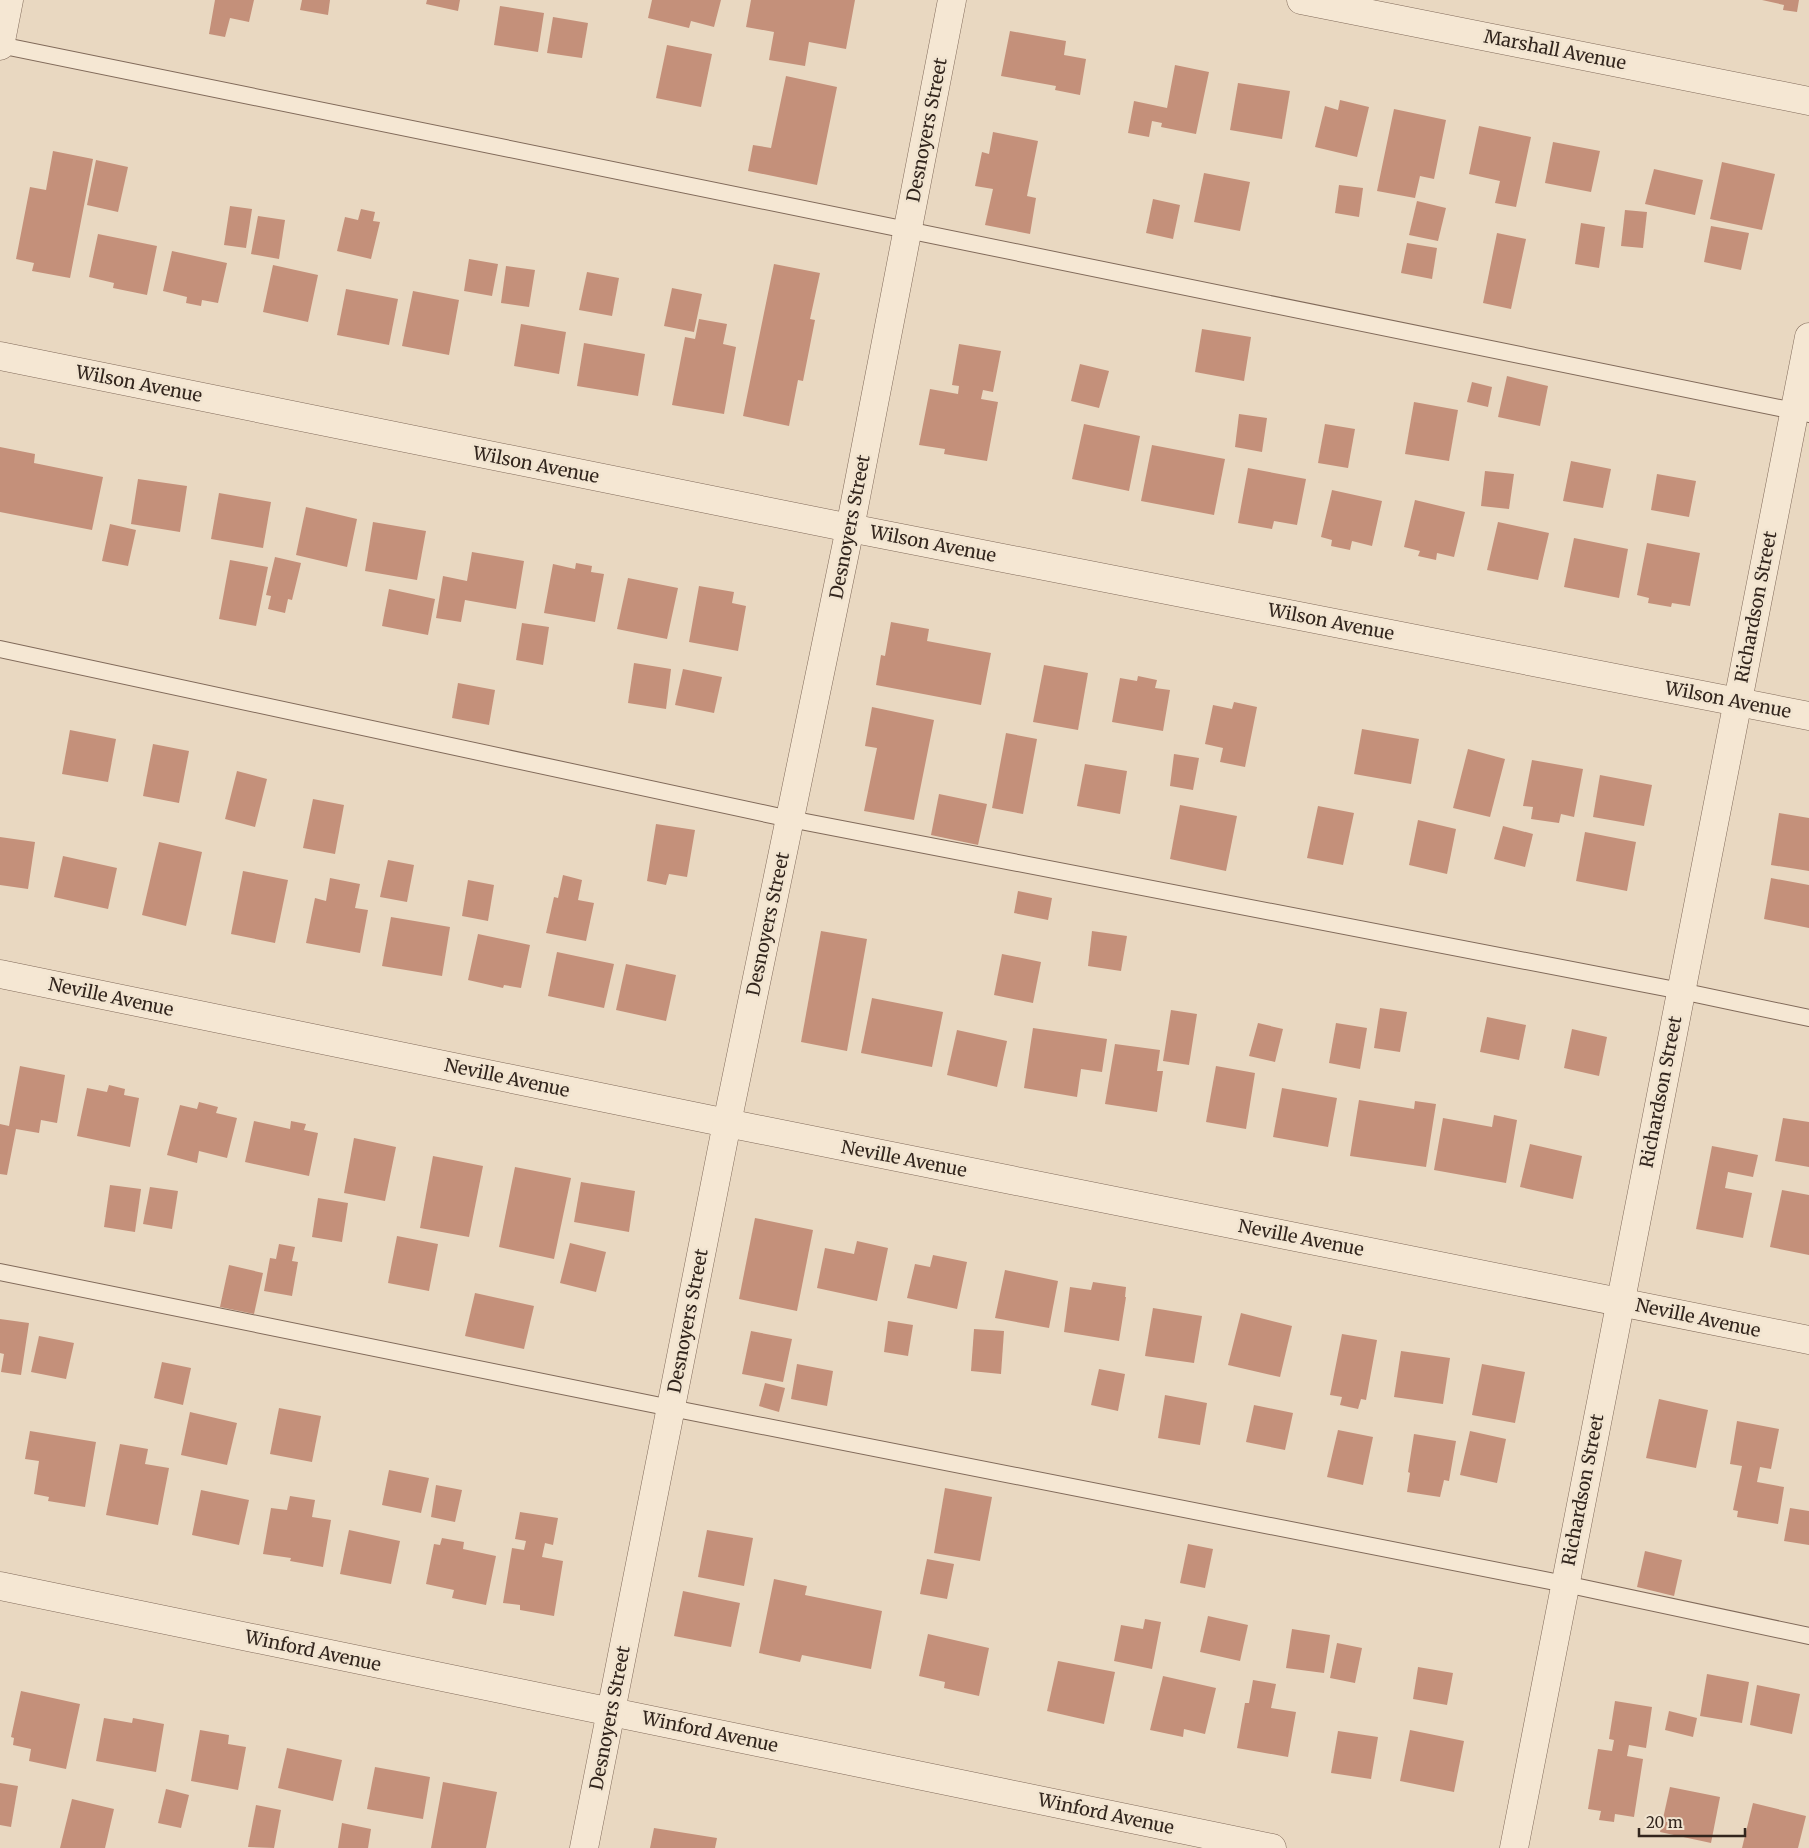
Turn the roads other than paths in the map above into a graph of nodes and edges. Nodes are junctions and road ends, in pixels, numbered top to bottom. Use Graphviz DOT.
graph roads {
  1 [pos="9,0"];
  2 [pos="952,0"];
  3 [pos="1301,0"];
  4 [pos="0,45"];
  5 [pos="1809,101"];
  6 [pos="907,231"];
  7 [pos="1809,337"];
  8 [pos="0,356"];
  9 [pos="1802,412"];
  10 [pos="850,528"];
  11 [pos="0,649"];
  12 [pos="1738,702"];
  13 [pos="1809,716"];
  14 [pos="790,819"];
  15 [pos="0,974"];
  16 [pos="1681,991"];
  17 [pos="1809,1018"];
  18 [pos="728,1124"];
  19 [pos="0,1272"];
  20 [pos="1620,1302"];
  21 [pos="1809,1340"];
  22 [pos="671,1408"];
  23 [pos="1565,1584"];
  24 [pos="0,1586"];
  25 [pos="1809,1636"];
  26 [pos="611,1712"];
  27 [pos="584,1848"];
  28 [pos="1272,1848"];
  29 [pos="1514,1848"];
  1 -- 4 [label="street"];
  2 -- 6 [label="street, Desnoyers Street"];
  3 -- 5 [label="street, Marshall Avenue"];
  4 -- 6 [label="lane"];
  6 -- 9 [label="lane"];
  6 -- 10 [label="street, Desnoyers Street"];
  7 -- 9 [label="street, Richardson Street"];
  8 -- 10 [label="street, Wilson Avenue"];
  9 -- 12 [label="street, Richardson Street"];
  10 -- 12 [label="street, Wilson Avenue"];
  10 -- 14 [label="street, Desnoyers Street"];
  11 -- 14 [label="lane"];
  12 -- 13 [label="street, Wilson Avenue"];
  12 -- 16 [label="street, Richardson Street"];
  14 -- 16 [label="lane"];
  14 -- 18 [label="street, Desnoyers Street"];
  15 -- 18 [label="street, Neville Avenue"];
  16 -- 17 [label="lane"];
  16 -- 20 [label="street, Richardson Street"];
  18 -- 20 [label="street, Neville Avenue"];
  18 -- 22 [label="street, Desnoyers Street"];
  19 -- 22 [label="lane"];
  20 -- 21 [label="street, Neville Avenue"];
  20 -- 23 [label="street, Richardson Street"];
  22 -- 23 [label="lane"];
  22 -- 26 [label="street, Desnoyers Street"];
  23 -- 25 [label="lane"];
  23 -- 29 [label="street, Richardson Street"];
  24 -- 26 [label="street, Winford Avenue"];
  26 -- 27 [label="street, Desnoyers Street"];
  26 -- 28 [label="street, Winford Avenue"];
}
